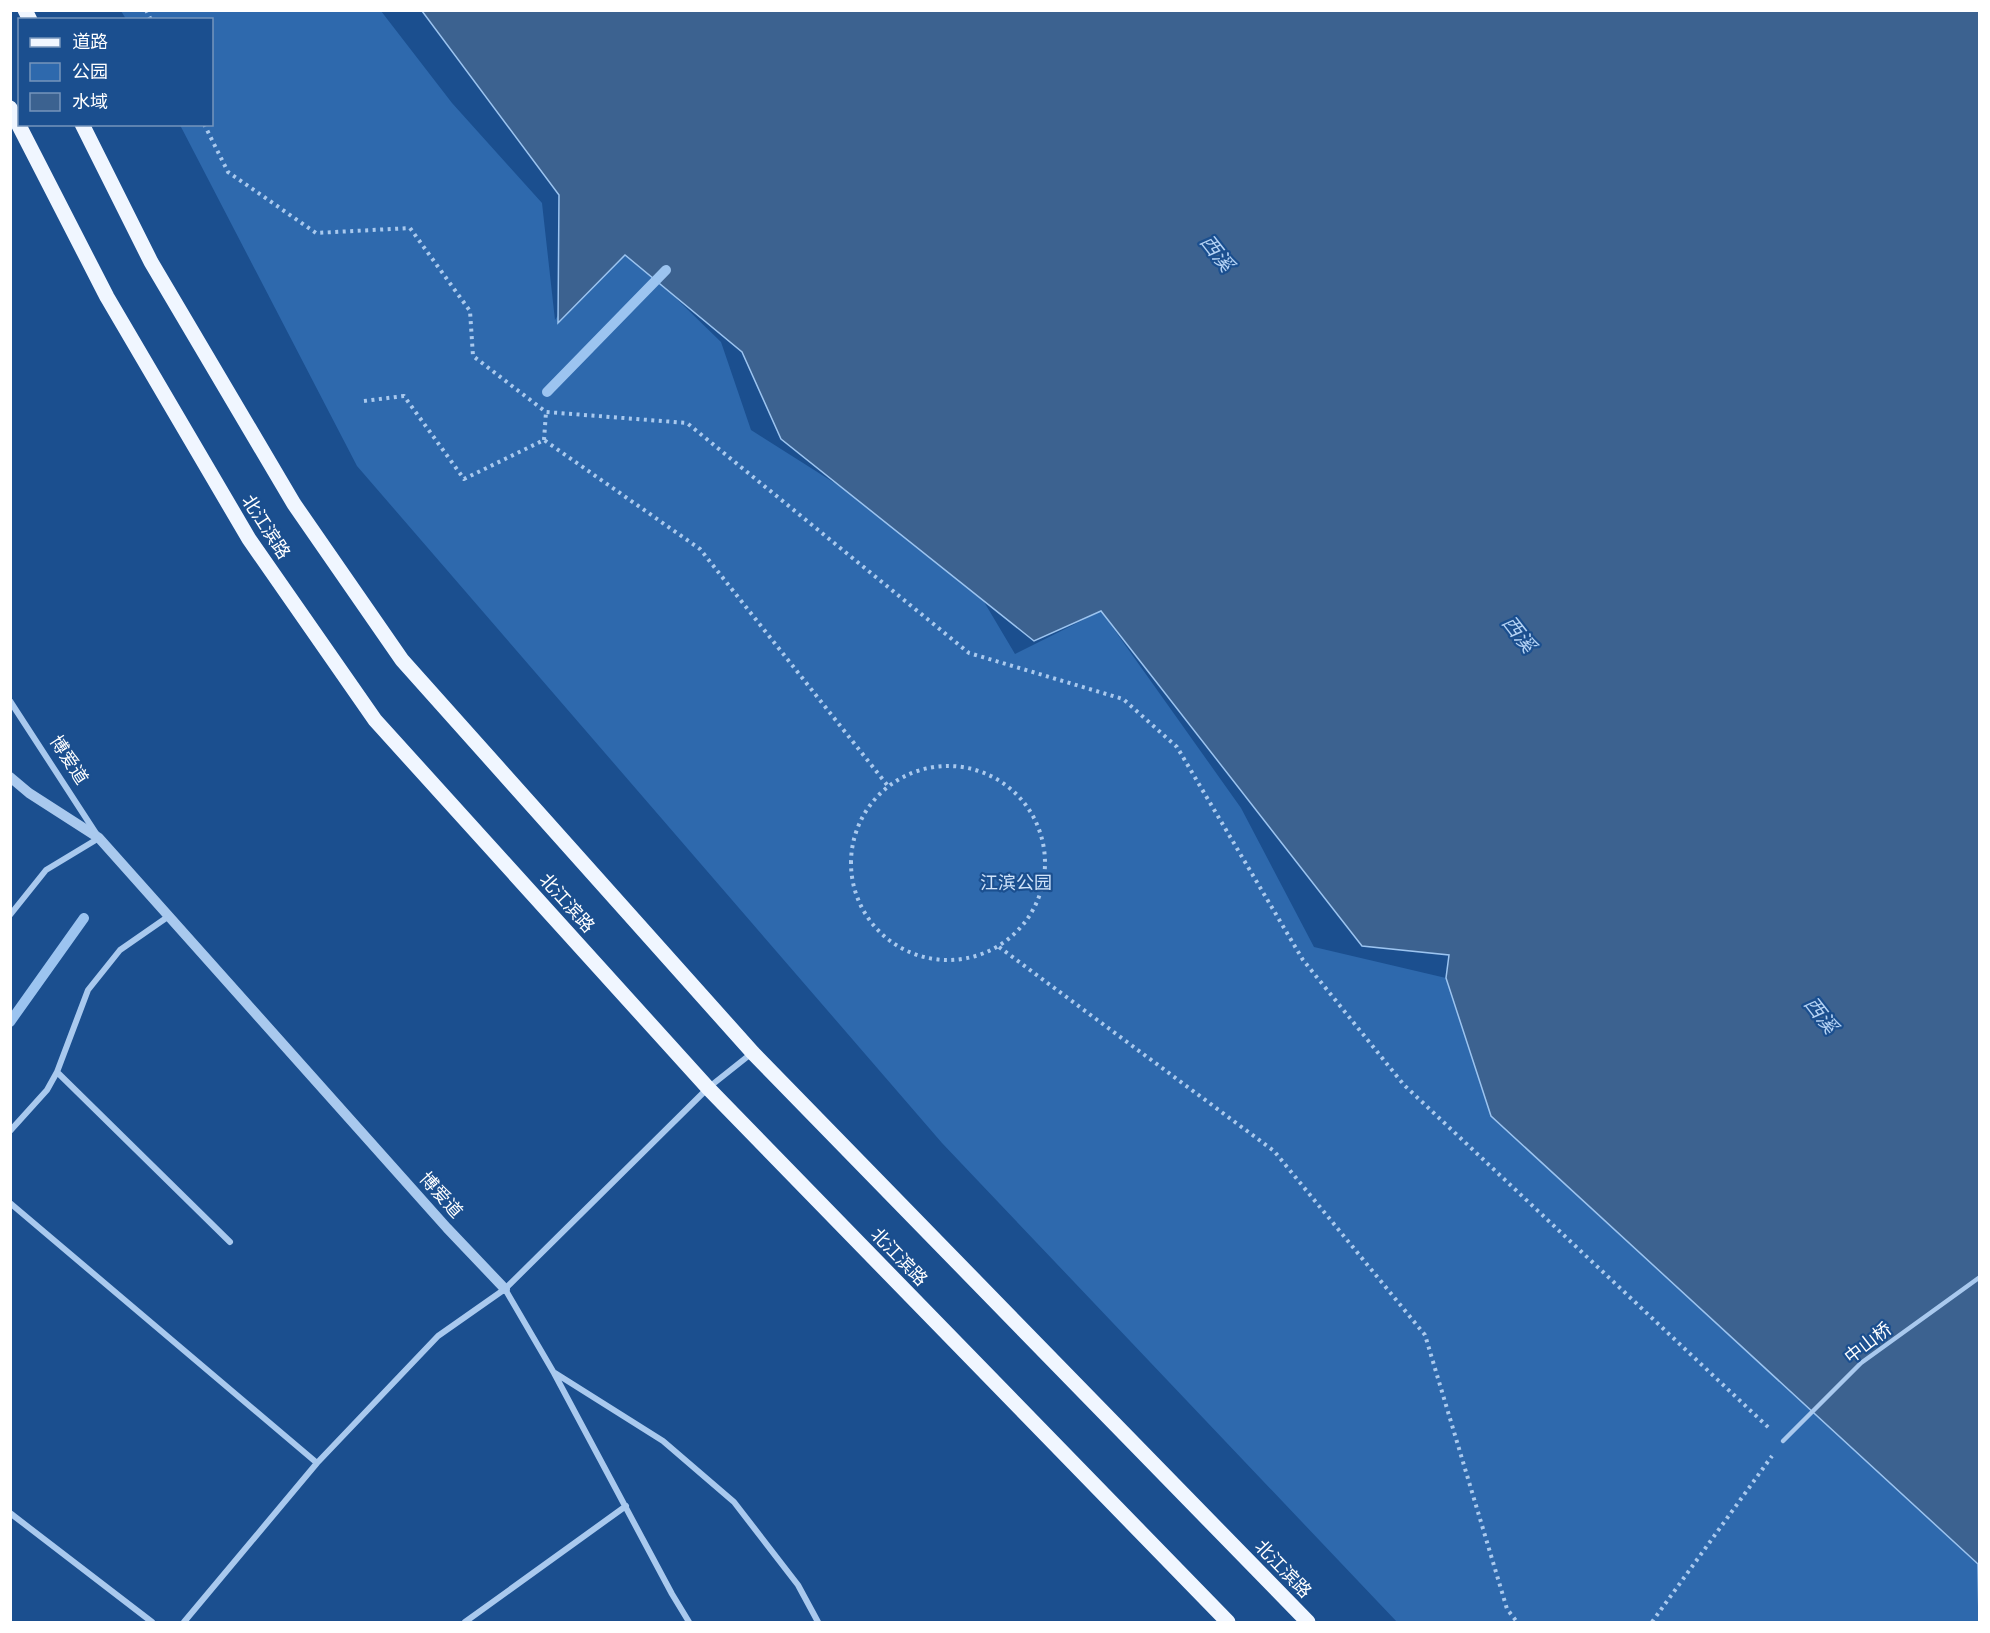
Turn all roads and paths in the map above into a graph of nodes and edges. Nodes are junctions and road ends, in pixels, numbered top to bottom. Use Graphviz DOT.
graph roads {
  1 [pos="10,108"];
  2 [pos="18,124"];
  3 [pos="19,126"];
  4 [pos="83,126"];
  5 [pos="205,126"];
  6 [pos="364,401"];
  7 [pos="546,412"];
  8 [pos="544,440"];
  9 [pos="10,701"];
  10 [pos="10,777"];
  11 [pos="888,786"];
  12 [pos="99,838"];
  13 [pos="10,915"];
  14 [pos="169,916"];
  15 [pos="999,947"];
  16 [pos="753,1053"];
  17 [pos="57,1072"];
  18 [pos="708,1088"];
  19 [pos="10,1131"];
  20 [pos="10,1203"];
  21 [pos="230,1242"];
  22 [pos="1980,1277"];
  23 [pos="505,1289"];
  24 [pos="554,1373"];
  25 [pos="1782,1441"];
  26 [pos="317,1463"];
  27 [pos="626,1506"];
  28 [pos="10,1513"];
  29 [pos="468,1622"];
  30 [pos="152,1623"];
  31 [pos="184,1623"];
  32 [pos="689,1623"];
  33 [pos="818,1623"];
  34 [pos="1228,1623"];
  35 [pos="1308,1623"];
  36 [pos="1517,1623"];
  37 [pos="1652,1623"];
  1 -- 2 [label="main road, 北江滨路"];
  3 -- 18 [label="main road, 北江滨路"];
  4 -- 16 [label="main road, 北江滨路"];
  5 -- 7 [label="path"];
  6 -- 8 [label="path"];
  7 -- 8 [label="path"];
  7 -- 25 [label="path"];
  8 -- 11 [label="path"];
  9 -- 12 [label="street, 博爱道"];
  10 -- 12 [label="street, 博爱道"];
  11 -- 15 [label="path"];
  11 -- 15 [label="path"];
  12 -- 13 [label="street"];
  12 -- 14 [label="street, 博爱道"];
  14 -- 17 [label="street"];
  14 -- 23 [label="street, 博爱道"];
  15 -- 36 [label="path"];
  16 -- 18 [label="street"];
  16 -- 35 [label="main road, 北江滨路"];
  17 -- 19 [label="street"];
  17 -- 21 [label="street"];
  18 -- 23 [label="street"];
  18 -- 34 [label="main road, 北江滨路"];
  20 -- 26 [label="street"];
  22 -- 25 [label="lane, 中山桥"];
  23 -- 24 [label="street, 博爱道"];
  23 -- 26 [label="street"];
  24 -- 27 [label="street, 博爱道"];
  24 -- 33 [label="street"];
  25 -- 37 [label="path"];
  26 -- 31 [label="street"];
  27 -- 29 [label="street"];
  27 -- 32 [label="street, 博爱道"];
  28 -- 30 [label="street"];
}
